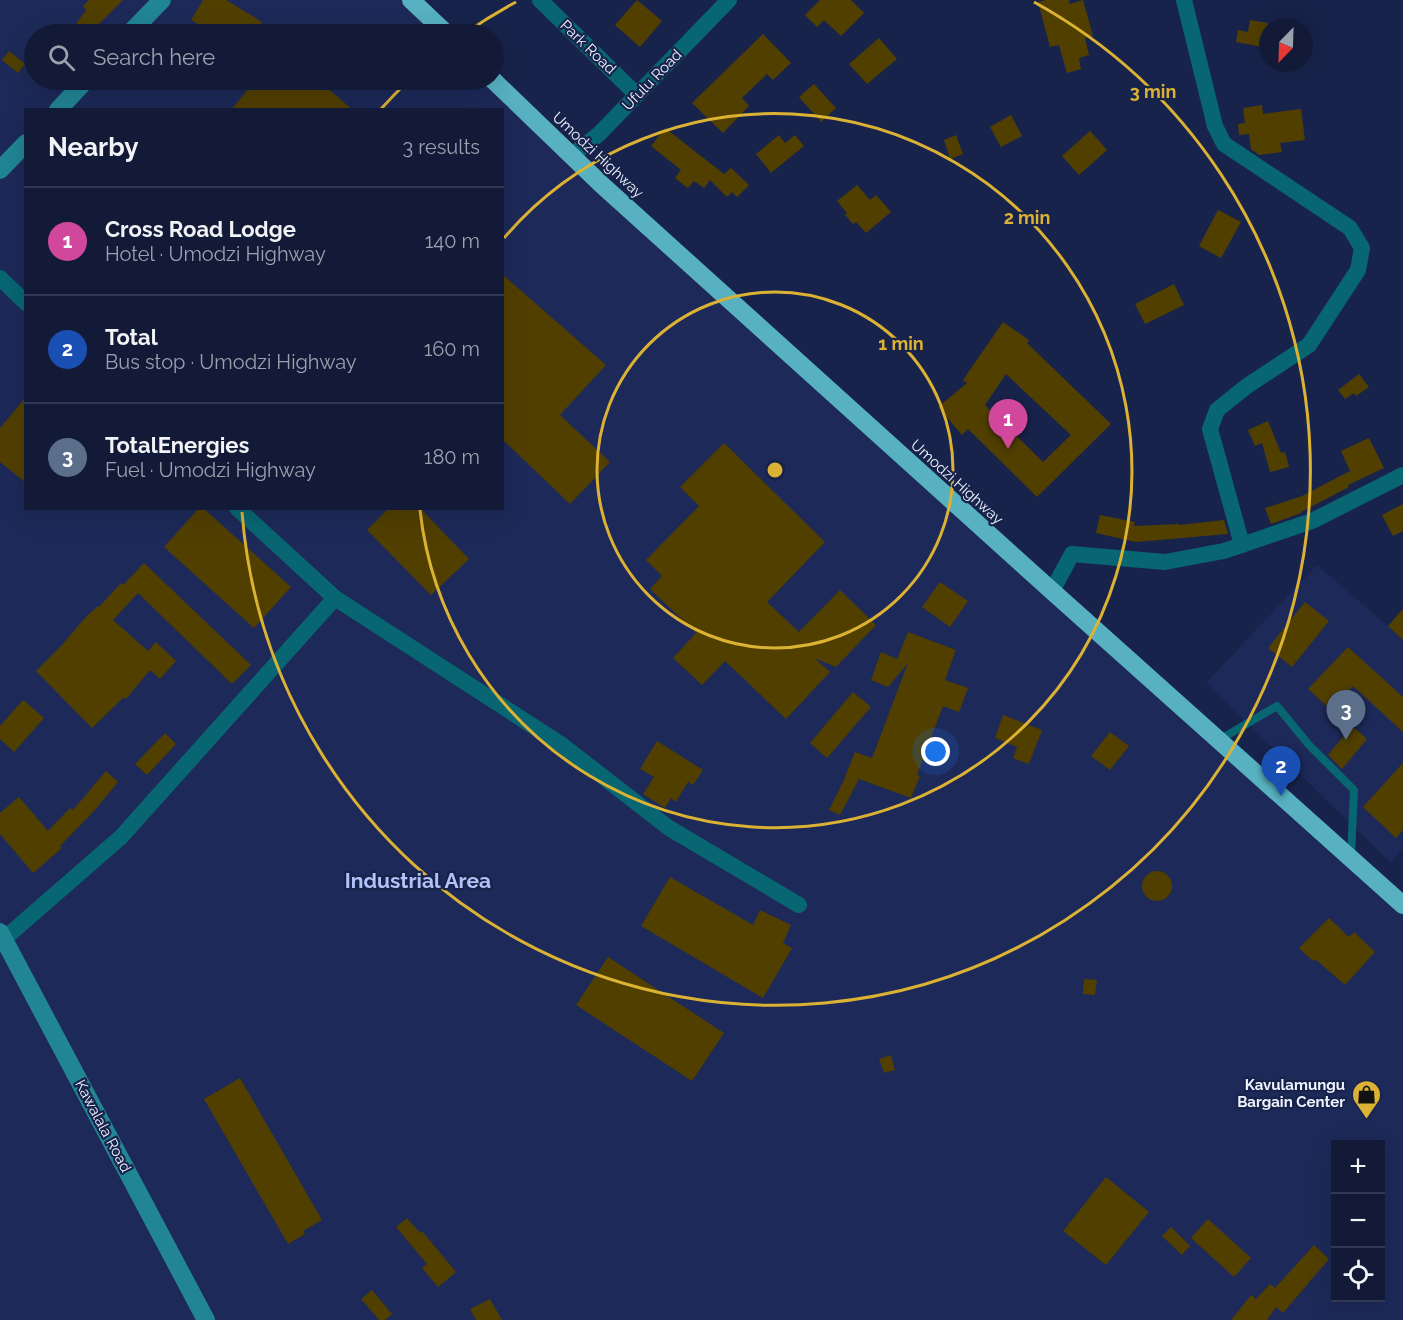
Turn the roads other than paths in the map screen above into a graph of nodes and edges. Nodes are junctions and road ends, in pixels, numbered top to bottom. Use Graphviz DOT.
graph roads {
  1 [pos="162,0"];
  2 [pos="411,0"];
  3 [pos="540,0"];
  4 [pos="729,0"];
  5 [pos="1184,0"];
  6 [pos="139,24"];
  7 [pos="436,24"];
  8 [pos="76,90"];
  9 [pos="502,90"];
  10 [pos="637,95"];
  11 [pos="59,108"];
  12 [pos="24,145"];
  13 [pos="571,156"];
  14 [pos="0,170"];
  15 [pos="0,278"];
  16 [pos="24,301"];
  17 [pos="1403,475"];
  18 [pos="239,510"];
  19 [pos="1242,545"];
  20 [pos="1052,591"];
  21 [pos="335,598"];
  22 [pos="1219,741"];
  23 [pos="1351,859"];
  24 [pos="1401,900"];
  25 [pos="799,905"];
  26 [pos="2,936"];
  27 [pos="207,1320"];
  1 -- 6 [label="street"];
  2 -- 7 [label="highway"];
  3 -- 10 [label="street, Park Road"];
  4 -- 10 [label="street, Ufulu Road"];
  5 -- 19 [label="street"];
  8 -- 11 [label="street"];
  9 -- 13 [label="highway, Umodzi Highway"];
  10 -- 13 [label="street, Ufulu Road"];
  12 -- 14 [label="street"];
  13 -- 20 [label="highway, Umodzi Highway"];
  15 -- 16 [label="street"];
  17 -- 19 [label="street"];
  18 -- 21 [label="street"];
  19 -- 20 [label="street"];
  20 -- 22 [label="highway, Umodzi Highway"];
  21 -- 25 [label="street"];
  21 -- 26 [label="street"];
  22 -- 23 [label="highway, Umodzi Highway"];
  22 -- 23 [label="lane"];
  23 -- 24 [label="highway, Umodzi Highway"];
  26 -- 27 [label="street, Kawalala Road"];
}
